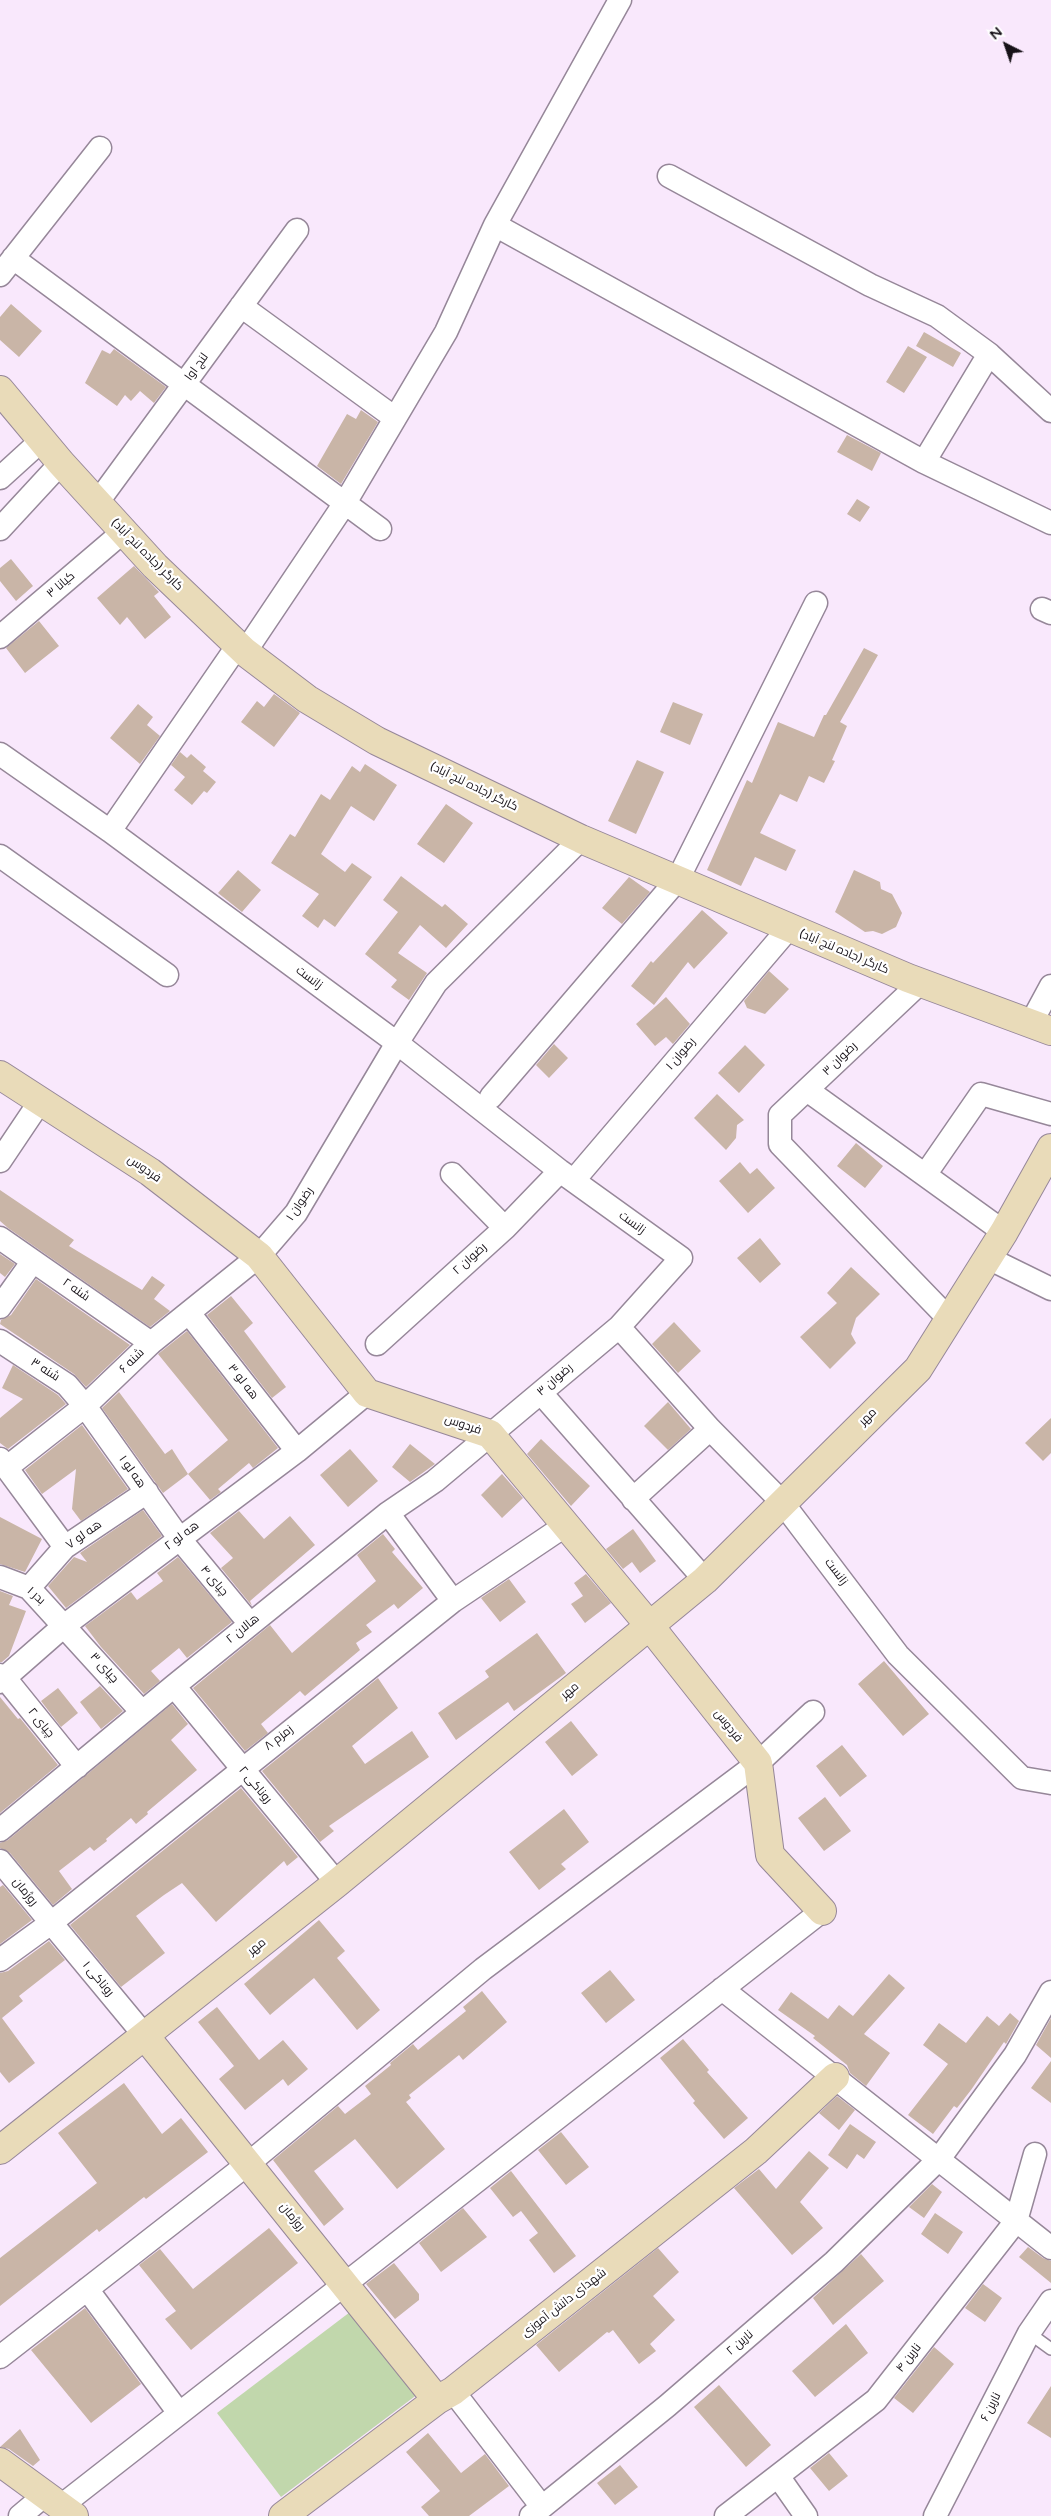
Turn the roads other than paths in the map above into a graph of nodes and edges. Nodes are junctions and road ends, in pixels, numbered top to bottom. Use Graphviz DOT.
graph roads {
  1 [pos="620,0"];
  2 [pos="100,148"];
  3 [pos="669,176"];
  4 [pos="495,224"];
  5 [pos="296,230"];
  6 [pos="7,266"];
  7 [pos="241,306"];
  8 [pos="989,354"];
  9 [pos="184,384"];
  10 [pos="1,393"];
  11 [pos="1051,410"];
  12 [pos="395,418"];
  13 [pos="32,449"];
  14 [pos="924,462"];
  15 [pos="61,463"];
  16 [pos="0,478"];
  17 [pos="97,503"];
  18 [pos="345,503"];
  19 [pos="1051,523"];
  20 [pos="0,529"];
  21 [pos="380,529"];
  22 [pos="123,532"];
  23 [pos="816,604"];
  24 [pos="0,637"];
  25 [pos="241,648"];
  26 [pos="4,764"];
  27 [pos="110,830"];
  28 [pos="581,839"];
  29 [pos="0,856"];
  30 [pos="678,879"];
  31 [pos="789,928"];
  32 [pos="167,975"];
  33 [pos="920,983"];
  34 [pos="1051,986"];
  35 [pos="1041,1027"];
  36 [pos="396,1043"];
  37 [pos="0,1075"];
  38 [pos="807,1090"];
  39 [pos="491,1097"];
  40 [pos="41,1100"];
  41 [pos="1051,1114"];
  42 [pos="1050,1151"];
  43 [pos="0,1161"];
  44 [pos="452,1174"];
  45 [pos="925,1175"];
  46 [pos="567,1176"];
  47 [pos="505,1228"];
  48 [pos="1004,1232"];
  49 [pos="0,1238"];
  50 [pos="259,1256"];
  51 [pos="988,1258"];
  52 [pos="33,1260"];
  53 [pos="1051,1290"];
  54 [pos="0,1307"];
  55 [pos="189,1313"];
  56 [pos="949,1319"];
  57 [pos="619,1327"];
  58 [pos="0,1341"];
  59 [pos="151,1343"];
  60 [pos="377,1344"];
  61 [pos="367,1393"];
  62 [pos="541,1393"];
  63 [pos="85,1406"];
  64 [pos="710,1429"];
  65 [pos="490,1434"];
  66 [pos="297,1451"];
  67 [pos="3,1464"];
  68 [pos="147,1492"];
  69 [pos="633,1498"];
  70 [pos="782,1502"];
  71 [pos="388,1513"];
  72 [pos="566,1525"];
  73 [pos="179,1538"];
  74 [pos="65,1547"];
  75 [pos="0,1577"];
  76 [pos="705,1580"];
  77 [pos="29,1588"];
  78 [pos="453,1601"];
  79 [pos="250,1624"];
  80 [pos="65,1625"];
  81 [pos="649,1625"];
  82 [pos="2,1678"];
  83 [pos="174,1686"];
  84 [pos="142,1712"];
  85 [pos="813,1712"];
  86 [pos="758,1763"];
  87 [pos="77,1767"];
  88 [pos="241,1768"];
  89 [pos="1051,1782"];
  90 [pos="0,1830"];
  91 [pos="0,1861"];
  92 [pos="337,1882"];
  93 [pos="822,1911"];
  94 [pos="51,1923"];
  95 [pos="0,1960"];
  96 [pos="722,1989"];
  97 [pos="1051,1992"];
  98 [pos="145,2036"];
  99 [pos="835,2078"];
  100 [pos="0,2150"];
  101 [pos="1035,2154"];
  102 [pos="939,2159"];
  103 [pos="249,2164"];
  104 [pos="1016,2221"];
  105 [pos="1051,2248"];
  106 [pos="346,2284"];
  107 [pos="87,2289"];
  108 [pos="1051,2300"];
  109 [pos="1029,2333"];
  110 [pos="1051,2350"];
  111 [pos="0,2357"];
  112 [pos="445,2395"];
  113 [pos="179,2413"];
  114 [pos="0,2462"];
  115 [pos="778,2476"];
  116 [pos="60,2506"];
  117 [pos="537,2512"];
  118 [pos="20,2516"];
  119 [pos="283,2516"];
  120 [pos="726,2516"];
  121 [pos="806,2516"];
  122 [pos="935,2516"];
  1 -- 4 [label="street"];
  2 -- 6 [label="street"];
  3 -- 8 [label="street"];
  4 -- 12 [label="street"];
  4 -- 14 [label="street"];
  5 -- 7 [label="street, لنج اوا"];
  6 -- 9 [label="street"];
  7 -- 9 [label="street, لنج اوا"];
  7 -- 12 [label="street"];
  8 -- 11 [label="street"];
  8 -- 14 [label="street"];
  9 -- 17 [label="street, لنج اوا"];
  9 -- 18 [label="street"];
  10 -- 15 [label="street, کارگر (جاده لنج آباد)"];
  12 -- 18 [label="street"];
  13 -- 16 [label="street"];
  14 -- 19 [label="street"];
  15 -- 17 [label="street, کارگر (جاده لنج آباد)"];
  15 -- 20 [label="street"];
  17 -- 22 [label="street, کارگر (جاده لنج آباد)"];
  18 -- 21 [label="street"];
  18 -- 25 [label="street"];
  22 -- 24 [label="street, کیانا ۳"];
  22 -- 25 [label="street, کارگر (جاده لنج آباد)"];
  23 -- 30 [label="street"];
  25 -- 27 [label="street"];
  25 -- 28 [label="street, کارگر (جاده لنج آباد)"];
  26 -- 27 [label="street, زانست"];
  27 -- 36 [label="street, زانست"];
  28 -- 30 [label="street, کارگر (جاده لنج آباد)"];
  28 -- 36 [label="street, رضوان ۱"];
  29 -- 32 [label="street"];
  30 -- 31 [label="street, کارگر (جاده لنج آباد)"];
  30 -- 39 [label="street"];
  31 -- 33 [label="street, کارگر (جاده لنج آباد)"];
  31 -- 46 [label="street, رضوان ۱"];
  33 -- 35 [label="street, کارگر (جاده لنج آباد)"];
  33 -- 38 [label="street, رضوان ۳"];
  34 -- 35 [label="street"];
  36 -- 46 [label="street, زانست"];
  36 -- 50 [label="street, رضوان ۱"];
  37 -- 40 [label="street, فردوس"];
  38 -- 45 [label="street"];
  38 -- 56 [label="street, رضوان ۳"];
  40 -- 43 [label="street"];
  40 -- 50 [label="street, فردوس"];
  41 -- 45 [label="street"];
  42 -- 48 [label="street, مهر"];
  44 -- 47 [label="street"];
  45 -- 48 [label="street"];
  46 -- 47 [label="street, رضوان ۲"];
  46 -- 57 [label="street, زانست"];
  47 -- 60 [label="street, رضوان ۲"];
  48 -- 51 [label="street, مهر"];
  49 -- 52 [label="street, شنه ۲"];
  50 -- 55 [label="street, شنه ۶"];
  50 -- 61 [label="street, فردوس"];
  51 -- 53 [label="street"];
  51 -- 56 [label="street, مهر"];
  52 -- 54 [label="street"];
  52 -- 59 [label="street, شنه ۲"];
  55 -- 59 [label="street, شنه ۶"];
  55 -- 66 [label="street, هه لو ۳"];
  56 -- 70 [label="street, مهر"];
  57 -- 62 [label="street, رضوان ۳"];
  57 -- 64 [label="street, زانست"];
  58 -- 63 [label="street, شنه ۳"];
  59 -- 63 [label="street, شنه ۶"];
  61 -- 65 [label="street, فردوس"];
  61 -- 66 [label="street, هه لو ۲"];
  62 -- 65 [label="street, رضوان ۳"];
  62 -- 69 [label="street"];
  63 -- 67 [label="street, شنه ۶"];
  63 -- 68 [label="street, هه لو ۱"];
  64 -- 69 [label="street"];
  64 -- 70 [label="street, زانست"];
  65 -- 71 [label="street, هالان ۲"];
  65 -- 72 [label="street, فردوس"];
  66 -- 73 [label="street, هه لو ۲"];
  67 -- 74 [label="street"];
  68 -- 73 [label="street, هه لو ۱"];
  68 -- 74 [label="street, هه لو ۷"];
  69 -- 76 [label="street"];
  70 -- 76 [label="street, مهر"];
  70 -- 89 [label="street, زانست"];
  71 -- 78 [label="street"];
  71 -- 79 [label="street, هالان ۲"];
  72 -- 78 [label="street, زمزم ۸"];
  72 -- 81 [label="street, فردوس"];
  73 -- 79 [label="street, چیای ۴"];
  73 -- 80 [label="street, هه لو ۲"];
  74 -- 77 [label="street, هه لو ۷"];
  75 -- 77 [label="street, بدر ۱"];
  76 -- 81 [label="street, مهر"];
  77 -- 80 [label="street, بدر ۱"];
  78 -- 88 [label="street, زمزم ۸"];
  79 -- 83 [label="street, هالان ۲"];
  80 -- 82 [label="street, هه لو ۲"];
  80 -- 84 [label="street, چیای ۳"];
  81 -- 86 [label="street, فردوس"];
  81 -- 92 [label="street, مهر"];
  82 -- 87 [label="street, چیای ۲"];
  83 -- 84 [label="street, هالان ۲"];
  83 -- 88 [label="street, روناکی ۲"];
  84 -- 87 [label="street, هالان ۲"];
  85 -- 86 [label="street"];
  86 -- 93 [label="street"];
  86 -- 103 [label="street"];
  87 -- 90 [label="street, هالان ۲"];
  88 -- 92 [label="street, روناکی ۲"];
  88 -- 94 [label="street, زمزم ۸"];
  91 -- 94 [label="street, روژمان"];
  92 -- 98 [label="street, مهر"];
  93 -- 96 [label="street"];
  94 -- 95 [label="street, زمزم ۸"];
  94 -- 98 [label="street, روناکی ۱"];
  96 -- 99 [label="street"];
  96 -- 106 [label="street"];
  97 -- 102 [label="street, نارین ۲"];
  98 -- 100 [label="street, مهر"];
  98 -- 103 [label="street, روژمان"];
  99 -- 102 [label="street"];
  99 -- 112 [label="street, شهدای دانش آموزی"];
  101 -- 104 [label="street, نارین ۴"];
  102 -- 104 [label="street"];
  102 -- 117 [label="street, نارین ۲"];
  103 -- 106 [label="street, روژمان"];
  103 -- 107 [label="street"];
  104 -- 105 [label="street"];
  104 -- 115 [label="street, نارین ۴"];
  106 -- 112 [label="street, روژمان"];
  106 -- 113 [label="street"];
  107 -- 111 [label="street"];
  107 -- 113 [label="street"];
  108 -- 109 [label="street, نارین ۶"];
  109 -- 110 [label="lane"];
  109 -- 122 [label="street, نارین ۶"];
  112 -- 117 [label="street"];
  112 -- 119 [label="street, شهدای دانش آموزی"];
  113 -- 116 [label="street"];
  114 -- 116 [label="street"];
  115 -- 120 [label="street, نارین ۴"];
  115 -- 121 [label="street"];
  116 -- 118 [label="street"];
}
